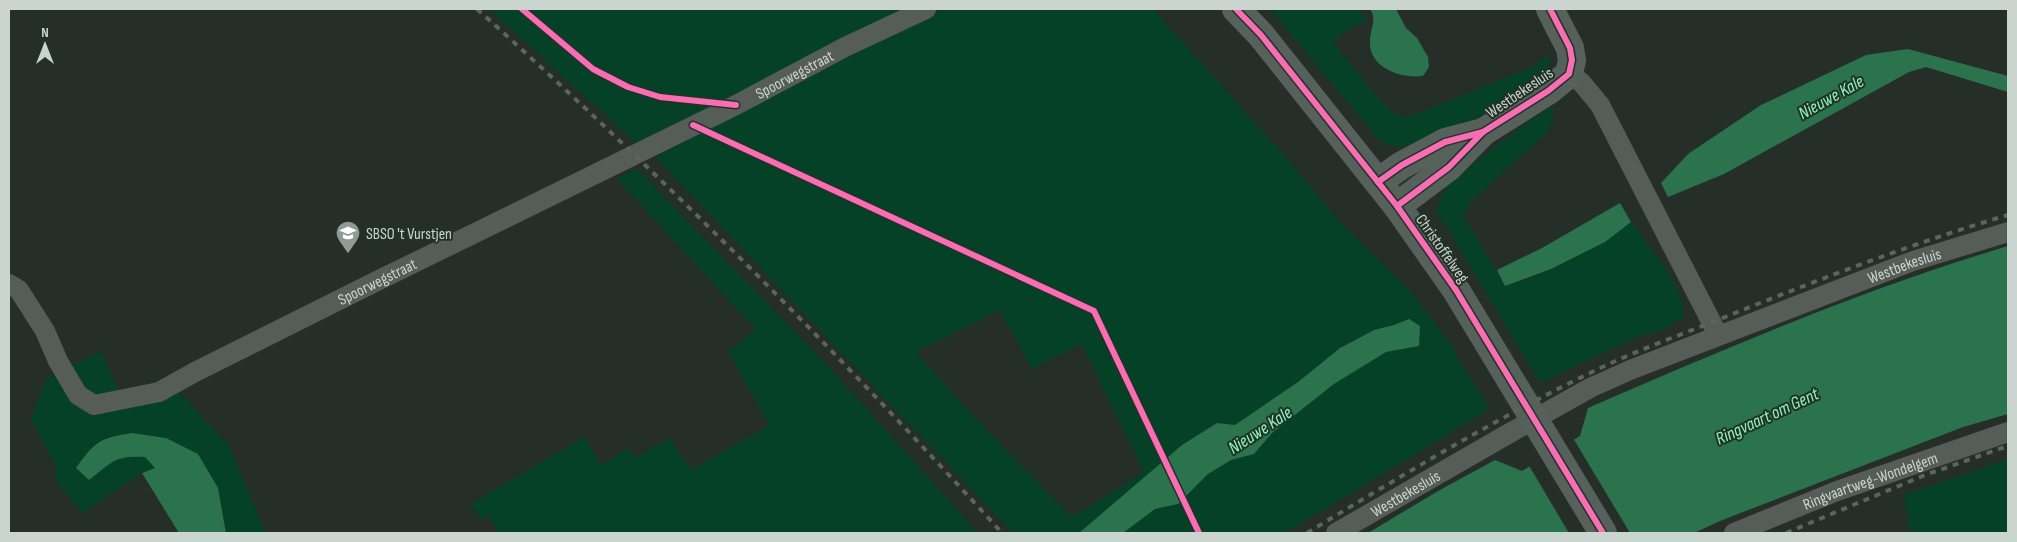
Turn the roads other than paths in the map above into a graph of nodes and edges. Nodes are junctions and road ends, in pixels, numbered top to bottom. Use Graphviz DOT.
graph roads {
  1 [pos="926,9"];
  2 [pos="1236,9"];
  3 [pos="1550,9"];
  4 [pos="1569,74"];
  5 [pos="1483,132"];
  6 [pos="1378,182"];
  7 [pos="1397,206"];
  8 [pos="2008,232"];
  9 [pos="9,284"];
  10 [pos="1718,335"];
  11 [pos="2008,432"];
  12 [pos="1773,525"];
  13 [pos="1336,533"];
  14 [pos="1603,533"];
  15 [pos="1734,533"];
  1 -- 9 [label="street, Spoorwegstraat"];
  2 -- 6 [label="main road, Christoffelweg"];
  3 -- 4 [label="main road"];
  4 -- 5 [label="main road, Westbekesluis"];
  4 -- 10 [label="street, Westbekesluis"];
  5 -- 6 [label="main road, Westbekesluis"];
  5 -- 7 [label="main road, Westbekesluis"];
  6 -- 7 [label="main road, Christoffelweg"];
  7 -- 14 [label="main road, Christoffelweg"];
  8 -- 10 [label="street, Westbekesluis"];
  10 -- 13 [label="street, Westbekesluis"];
  11 -- 12 [label="street, Ringvaartweg-Wondelgem"];
  12 -- 15 [label="street, Ringvaartweg-Wondelgem"];
}
